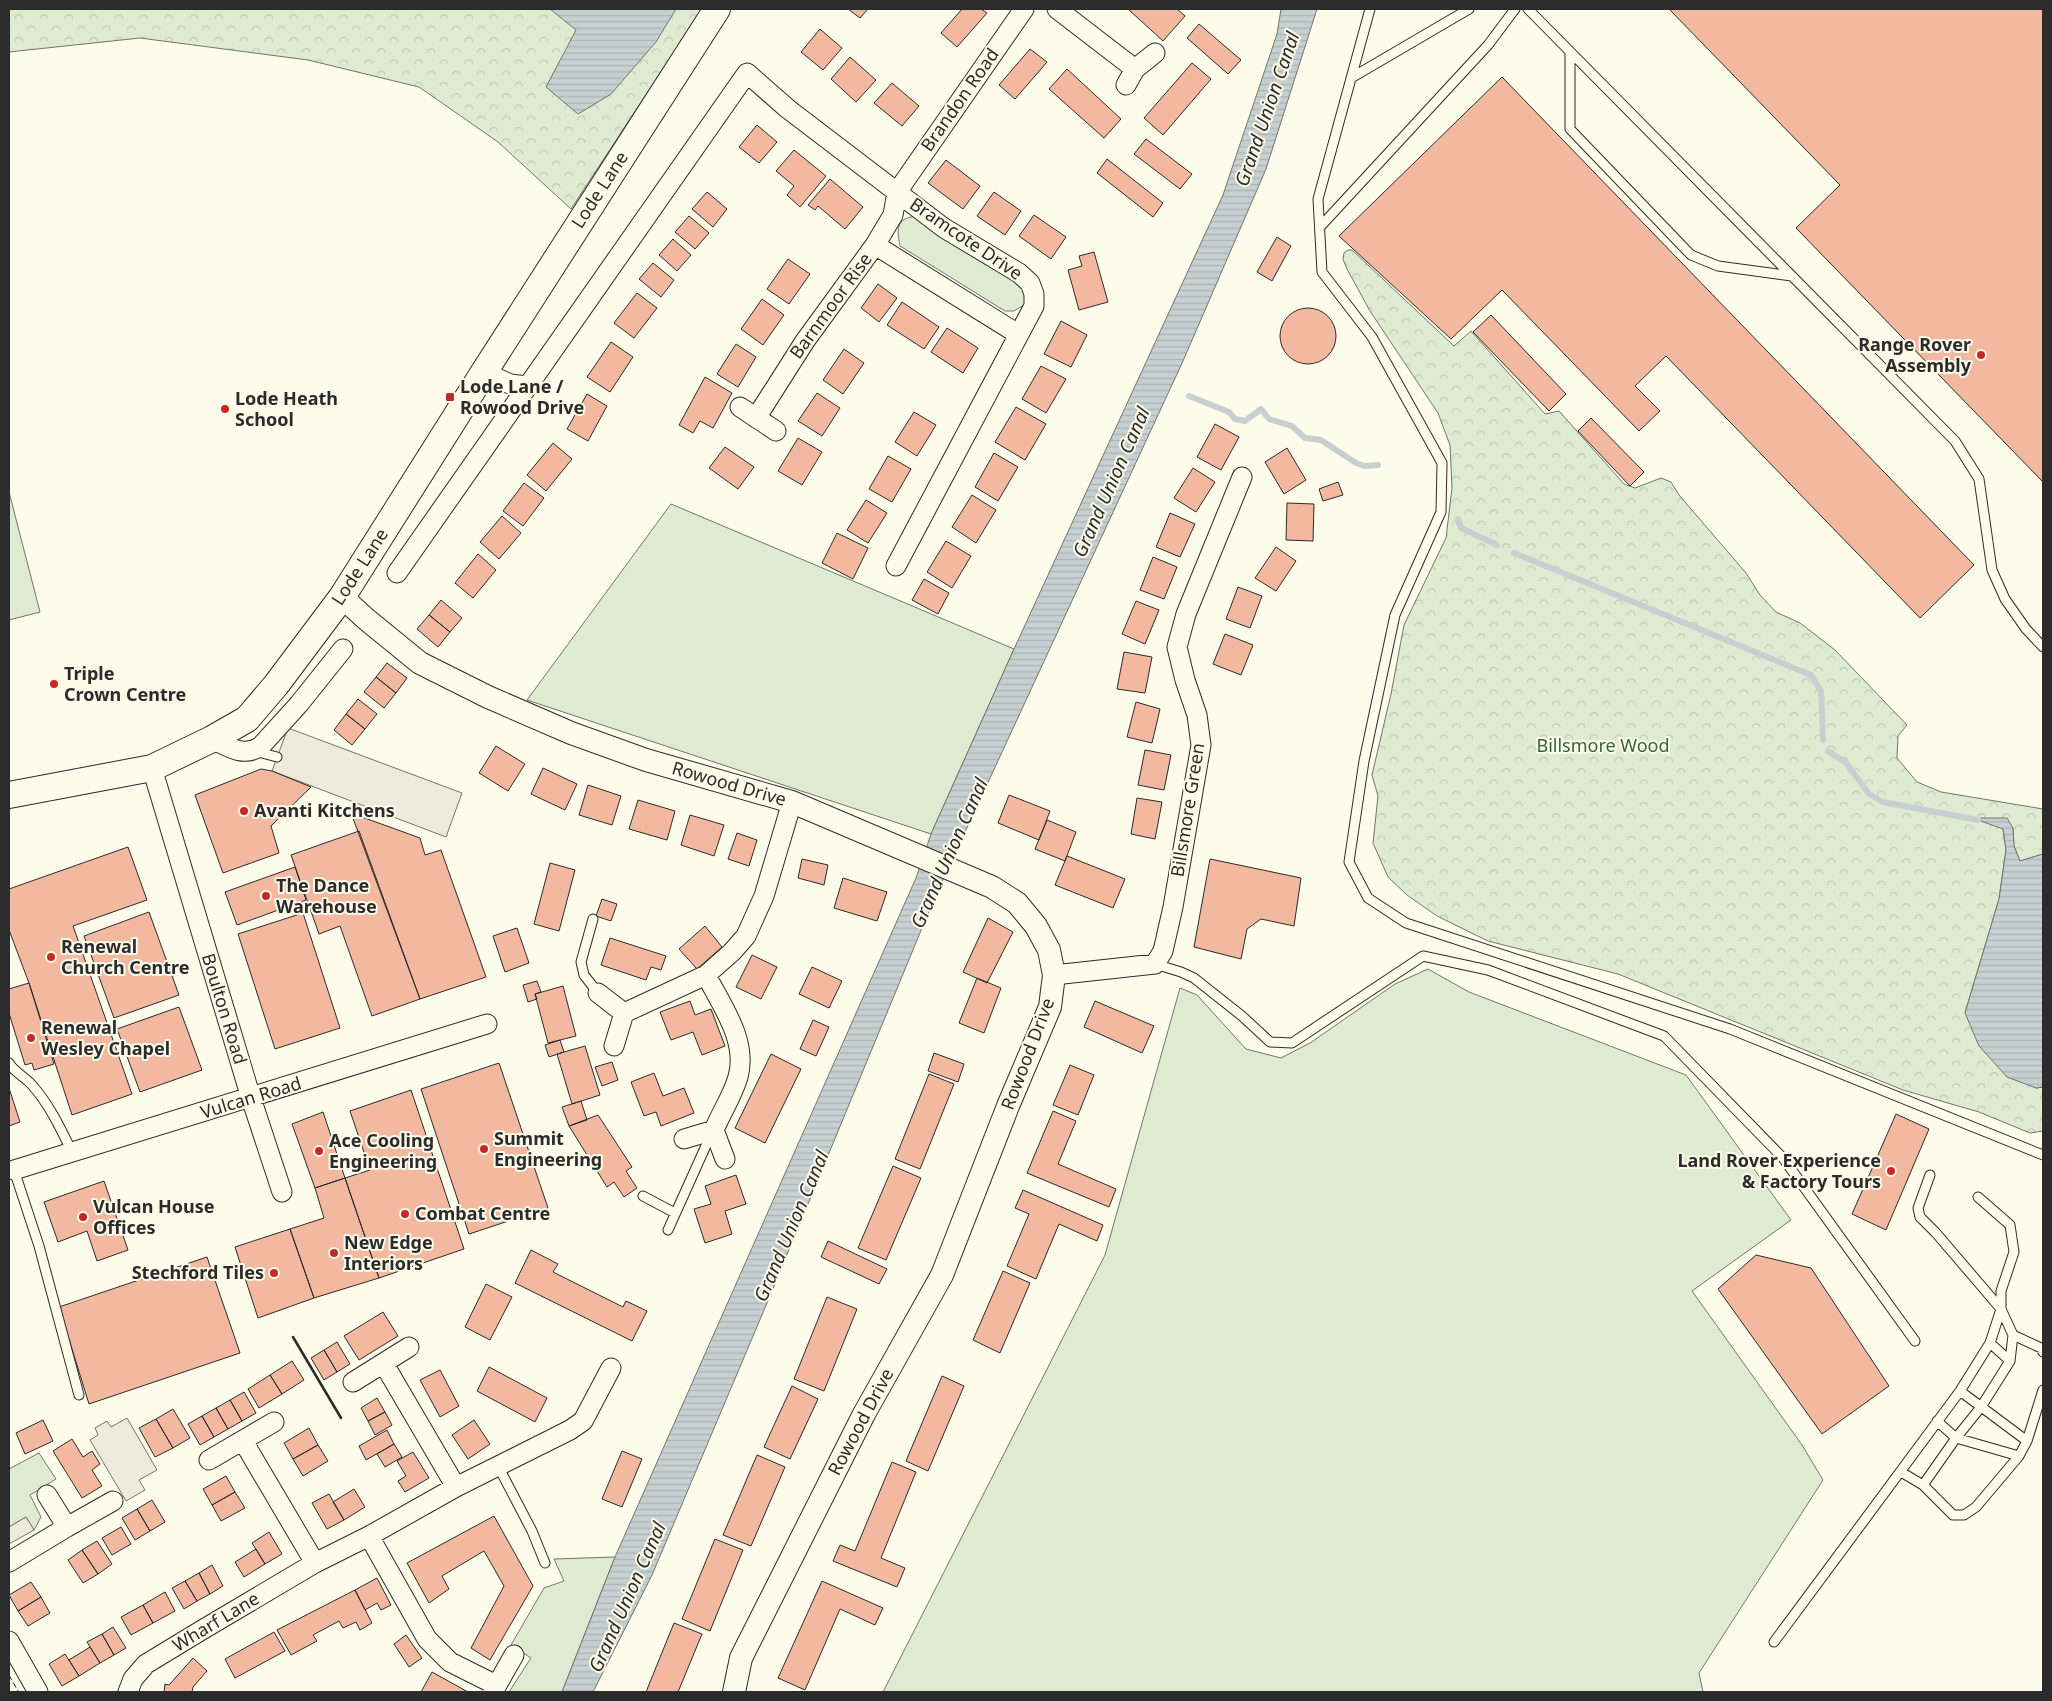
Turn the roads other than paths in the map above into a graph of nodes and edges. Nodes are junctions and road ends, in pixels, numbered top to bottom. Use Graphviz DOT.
graph roads {
  1 [pos="717,9"];
  2 [pos="1024,9"];
  3 [pos="1057,9"];
  4 [pos="1370,9"];
  5 [pos="1469,9"];
  6 [pos="1515,9"];
  7 [pos="1528,9"];
  8 [pos="1155,53"];
  9 [pos="1570,53"];
  10 [pos="747,73"];
  11 [pos="1351,78"];
  12 [pos="897,192"];
  13 [pos="1320,227"];
  14 [pos="874,246"];
  15 [pos="1792,276"];
  16 [pos="1018,334"];
  17 [pos="484,372"];
  18 [pos="527,386"];
  19 [pos="740,407"];
  20 [pos="756,418"];
  21 [pos="776,431"];
  22 [pos="1242,477"];
  23 [pos="896,566"];
  24 [pos="398,573"];
  25 [pos="342,597"];
  26 [pos="2043,647"];
  27 [pos="343,649"];
  28 [pos="212,739"];
  29 [pos="255,751"];
  30 [pos="277,757"];
  31 [pos="152,768"];
  32 [pos="9,795"];
  33 [pos="792,802"];
  34 [pos="593,919"];
  35 [pos="1154,964"];
  36 [pos="706,975"];
  37 [pos="1054,975"];
  38 [pos="598,993"];
  39 [pos="624,1013"];
  40 [pos="487,1024"];
  41 [pos="614,1046"];
  42 [pos="9,1064"];
  43 [pos="251,1098"];
  44 [pos="714,1130"];
  45 [pos="684,1139"];
  46 [pos="72,1152"];
  47 [pos="2043,1155"];
  48 [pos="725,1159"];
  49 [pos="14,1170"];
  50 [pos="1930,1176"];
  51 [pos="282,1192"];
  52 [pos="643,1196"];
  53 [pos="1978,1197"];
  54 [pos="675,1213"];
  55 [pos="668,1230"];
  56 [pos="2001,1309"];
  57 [pos="2013,1335"];
  58 [pos="1915,1341"];
  59 [pos="1990,1343"];
  60 [pos="409,1347"];
  61 [pos="2043,1352"];
  62 [pos="2010,1361"];
  63 [pos="384,1364"];
  64 [pos="611,1368"];
  65 [pos="353,1382"];
  66 [pos="2043,1390"];
  67 [pos="1960,1391"];
  68 [pos="79,1395"];
  69 [pos="1981,1407"];
  70 [pos="1937,1421"];
  71 [pos="274,1422"];
  72 [pos="1956,1438"];
  73 [pos="243,1441"];
  74 [pos="2027,1441"];
  75 [pos="2019,1456"];
  76 [pos="209,1460"];
  77 [pos="498,1466"];
  78 [pos="1901,1472"];
  79 [pos="1923,1485"];
  80 [pos="456,1487"];
  81 [pos="47,1495"];
  82 [pos="113,1501"];
  83 [pos="67,1527"];
  84 [pos="369,1536"];
  85 [pos="9,1562"];
  86 [pos="315,1563"];
  87 [pos="545,1563"];
  88 [pos="9,1641"];
  89 [pos="1774,1642"];
  90 [pos="514,1655"];
  91 [pos="494,1689"];
  92 [pos="38,1692"];
  93 [pos="128,1692"];
  94 [pos="734,1692"];
  1 -- 17 [label="main road, Lode Lane"];
  2 -- 12 [label="street, Brandon Road"];
  3 -- 8 [label="street"];
  4 -- 11 [label="lane"];
  5 -- 11 [label="lane"];
  6 -- 13 [label="lane"];
  7 -- 9 [label="lane"];
  9 -- 15 [label="lane"];
  9 -- 15 [label="lane"];
  10 -- 12 [label="street, Bramcote Drive"];
  10 -- 18 [label="street, Lode Lane"];
  11 -- 13 [label="lane"];
  12 -- 14 [label="street, Barnmoor Rise"];
  12 -- 16 [label="street, Bramcote Drive"];
  13 -- 47 [label="lane"];
  14 -- 16 [label="street"];
  14 -- 20 [label="street, Barnmoor Rise"];
  15 -- 26 [label="lane"];
  16 -- 23 [label="street, Bramcote Drive"];
  17 -- 18 [label="street"];
  17 -- 25 [label="main road, Lode Lane"];
  18 -- 24 [label="street, Lode Lane"];
  19 -- 20 [label="street"];
  20 -- 21 [label="street"];
  22 -- 35 [label="street, Billsmore Green"];
  25 -- 28 [label="main road, Lode Lane"];
  25 -- 33 [label="street, Rowood Drive"];
  27 -- 29 [label="street"];
  28 -- 29 [label="street"];
  28 -- 31 [label="main road, Lode Lane"];
  29 -- 30 [label="lane"];
  31 -- 32 [label="main road, Lode Lane"];
  31 -- 43 [label="street, Boulton Road"];
  33 -- 36 [label="street"];
  33 -- 37 [label="street, Rowood Drive"];
  34 -- 38 [label="lane"];
  35 -- 37 [label="street"];
  35 -- 58 [label="lane"];
  36 -- 39 [label="street"];
  36 -- 44 [label="street"];
  37 -- 94 [label="street, Rowood Drive"];
  38 -- 39 [label="street"];
  39 -- 41 [label="street"];
  40 -- 43 [label="street, Vulcan Road"];
  42 -- 46 [label="lane"];
  43 -- 46 [label="street, Vulcan Road"];
  43 -- 51 [label="street, Boulton Road"];
  44 -- 45 [label="street"];
  44 -- 48 [label="street"];
  44 -- 54 [label="lane"];
  46 -- 49 [label="street, Vulcan Road"];
  49 -- 68 [label="lane"];
  50 -- 56 [label="lane"];
  52 -- 54 [label="lane"];
  53 -- 56 [label="lane"];
  54 -- 55 [label="lane"];
  56 -- 57 [label="lane"];
  56 -- 59 [label="lane"];
  57 -- 61 [label="lane"];
  57 -- 62 [label="lane"];
  59 -- 62 [label="lane"];
  59 -- 67 [label="lane"];
  60 -- 63 [label="street"];
  62 -- 69 [label="lane"];
  63 -- 65 [label="street"];
  63 -- 80 [label="street"];
  64 -- 77 [label="street, Wharf Lane"];
  66 -- 74 [label="lane"];
  67 -- 69 [label="lane"];
  67 -- 70 [label="lane"];
  69 -- 72 [label="lane"];
  69 -- 74 [label="lane"];
  70 -- 72 [label="lane"];
  70 -- 78 [label="lane"];
  71 -- 73 [label="street"];
  72 -- 75 [label="lane"];
  72 -- 79 [label="lane"];
  73 -- 76 [label="street"];
  73 -- 86 [label="street"];
  74 -- 75 [label="lane"];
  75 -- 79 [label="lane"];
  77 -- 80 [label="street, Wharf Lane"];
  77 -- 87 [label="lane"];
  78 -- 79 [label="lane"];
  78 -- 89 [label="lane"];
  80 -- 84 [label="street, Wharf Lane"];
  81 -- 83 [label="street"];
  82 -- 83 [label="street"];
  83 -- 85 [label="street"];
  84 -- 86 [label="street, Wharf Lane"];
  84 -- 91 [label="street"];
  86 -- 93 [label="street, Wharf Lane"];
  88 -- 92 [label="street"];
  90 -- 91 [label="street"];
}
